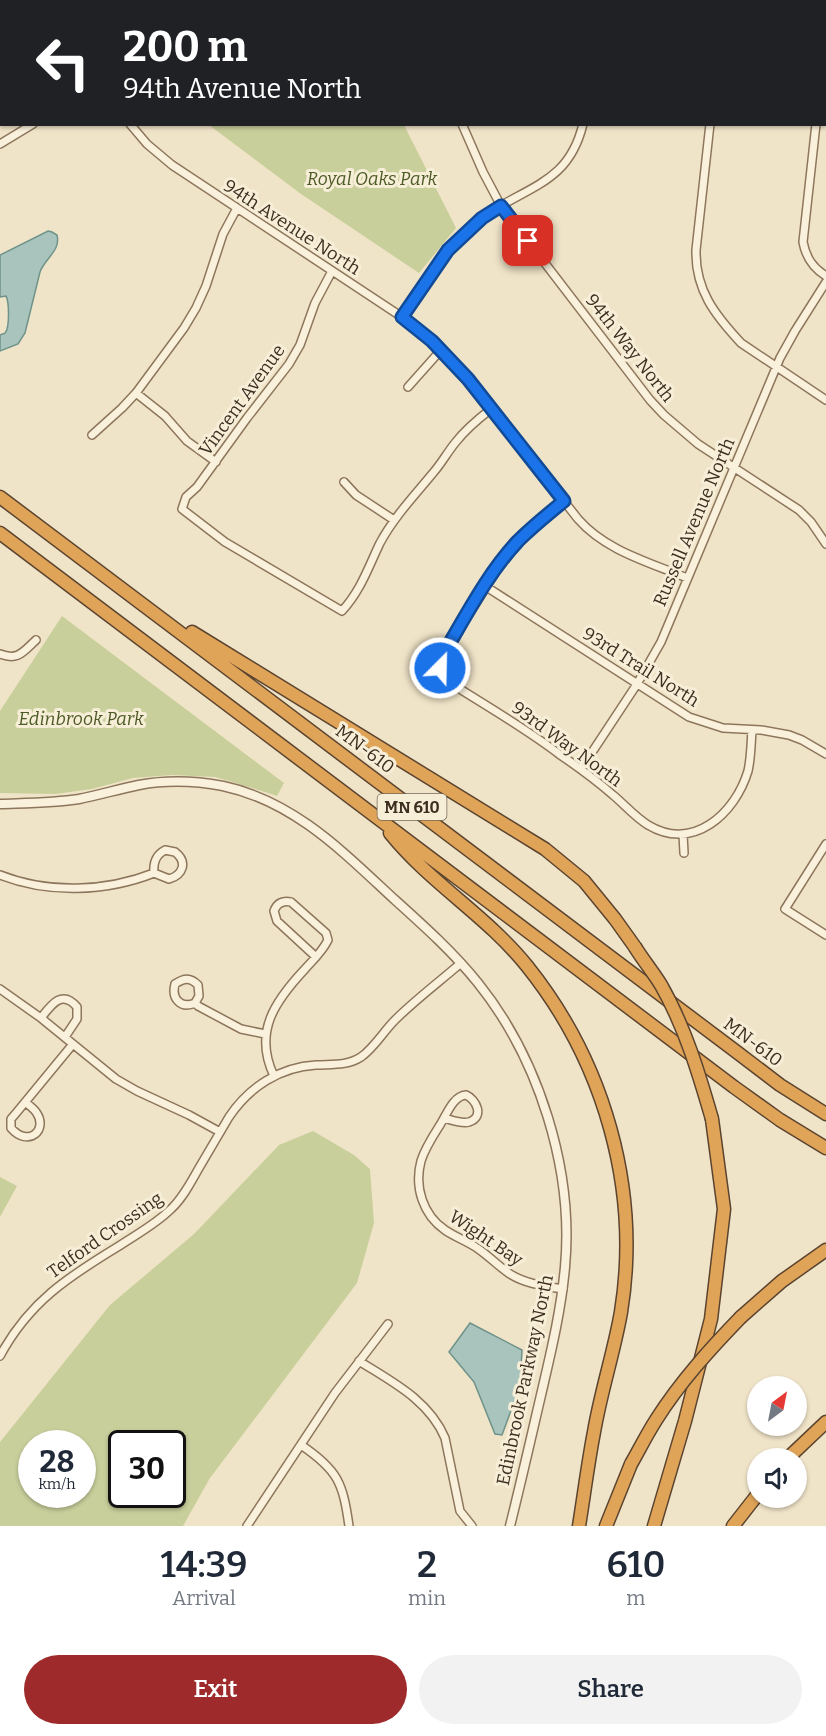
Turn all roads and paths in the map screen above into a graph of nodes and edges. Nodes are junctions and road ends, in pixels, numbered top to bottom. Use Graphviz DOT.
graph roads {
  1 [pos="30,126"];
  2 [pos="132,126"];
  3 [pos="463,126"];
  4 [pos="582,126"];
  5 [pos="710,126"];
  6 [pos="816,126"];
  7 [pos="0,144"];
  8 [pos="501,206"];
  9 [pos="237,208"];
  10 [pos="332,271"];
  11 [pos="826,276"];
  12 [pos="826,282"];
  13 [pos="402,317"];
  14 [pos="441,350"];
  15 [pos="777,367"];
  16 [pos="408,387"];
  17 [pos="136,393"];
  18 [pos="826,400"];
  19 [pos="491,408"];
  20 [pos="92,435"];
  21 [pos="216,462"];
  22 [pos="734,466"];
  23 [pos="344,482"];
  24 [pos="0,496"];
  25 [pos="564,501"];
  26 [pos="394,519"];
  27 [pos="0,533"];
  28 [pos="826,544"];
  29 [pos="687,578"];
  30 [pos="485,586"];
  31 [pos="36,640"];
  32 [pos="0,654"];
  33 [pos="636,684"];
  34 [pos="752,730"];
  35 [pos="826,754"];
  36 [pos="580,769"];
  37 [pos="0,804"];
  38 [pos="380,821"];
  39 [pos="683,834"];
  40 [pos="826,844"];
  41 [pos="684,853"];
  42 [pos="154,873"];
  43 [pos="0,875"];
  44 [pos="826,935"];
  45 [pos="316,957"];
  46 [pos="461,963"];
  47 [pos="0,989"];
  48 [pos="195,1003"];
  49 [pos="41,1018"];
  50 [pos="265,1034"];
  51 [pos="65,1037"];
  52 [pos="73,1044"];
  53 [pos="274,1076"];
  54 [pos="25,1102"];
  55 [pos="826,1114"];
  56 [pos="444,1118"];
  57 [pos="220,1132"];
  58 [pos="826,1148"];
  59 [pos="826,1250"];
  60 [pos="563,1289"];
  61 [pos="388,1324"];
  62 [pos="0,1356"];
  63 [pos="359,1361"];
  64 [pos="826,1422"];
  65 [pos="301,1445"];
  66 [pos="799,1448"];
  67 [pos="747,1508"];
  68 [pos="247,1526"];
  69 [pos="349,1526"];
  70 [pos="472,1526"];
  71 [pos="510,1526"];
  72 [pos="579,1526"];
  73 [pos="606,1526"];
  74 [pos="654,1526"];
  75 [pos="733,1526"];
  1 -- 7 [label="street"];
  2 -- 9 [label="street, 94th Avenue North"];
  3 -- 8 [label="street, 94th Way North"];
  4 -- 8 [label="street"];
  5 -- 15 [label="street"];
  6 -- 11 [label="street"];
  8 -- 13 [label="street"];
  8 -- 22 [label="street, 94th Way North"];
  9 -- 10 [label="street, 94th Avenue North"];
  9 -- 17 [label="street"];
  10 -- 13 [label="street, 94th Avenue North"];
  10 -- 21 [label="street, Vincent Avenue"];
  12 -- 15 [label="street, Russell Avenue North"];
  13 -- 14 [label="street, 94th Avenue North"];
  14 -- 16 [label="street"];
  14 -- 19 [label="street, 94th Avenue North"];
  15 -- 18 [label="street"];
  15 -- 22 [label="street, Russell Avenue North"];
  17 -- 20 [label="street"];
  17 -- 21 [label="street"];
  19 -- 25 [label="street, 94th Avenue North"];
  19 -- 26 [label="street"];
  21 -- 26 [label="street, Vincent Avenue"];
  22 -- 28 [label="street, 94th Way North"];
  22 -- 29 [label="street, Russell Avenue North"];
  23 -- 26 [label="street"];
  24 -- 55 [label="highway, MN-610 / MN 610"];
  24 -- 74 [label="highway, bridge"];
  25 -- 29 [label="street, 94th Avenue North"];
  25 -- 30 [label="street"];
  27 -- 38 [label="highway, MN 610"];
  29 -- 33 [label="street, Russell Avenue North"];
  30 -- 33 [label="street, 93rd Trail North"];
  30 -- 36 [label="street, 93rd Way North"];
  31 -- 32 [label="street"];
  33 -- 34 [label="street, 93rd Trail North"];
  33 -- 36 [label="street, Russell Avenue North"];
  34 -- 35 [label="street, 93rd Trail North"];
  34 -- 39 [label="street"];
  36 -- 39 [label="street, 93rd Way North"];
  37 -- 46 [label="street, Edinbrook Parkway North"];
  38 -- 58 [label="highway, MN 610"];
  38 -- 72 [label="highway"];
  39 -- 41 [label="street"];
  40 -- 44 [label="street"];
  42 -- 42 [label="street"];
  42 -- 43 [label="street"];
  45 -- 45 [label="street"];
  45 -- 50 [label="street"];
  46 -- 53 [label="street, Telford Crossing"];
  46 -- 60 [label="street, Edinbrook Parkway North"];
  47 -- 49 [label="street"];
  48 -- 50 [label="street"];
  49 -- 51 [label="street"];
  49 -- 51 [label="street"];
  50 -- 53 [label="street"];
  51 -- 52 [label="street"];
  52 -- 54 [label="street"];
  52 -- 57 [label="street"];
  53 -- 57 [label="street, Telford Crossing"];
  54 -- 54 [label="street"];
  56 -- 56 [label="street, Wight Bay"];
  56 -- 60 [label="street, Wight Bay"];
  57 -- 62 [label="street, Telford Crossing"];
  59 -- 73 [label="highway, bridge"];
  60 -- 71 [label="street, Edinbrook Parkway North"];
  61 -- 63 [label="street"];
  63 -- 65 [label="street"];
  63 -- 70 [label="street"];
  64 -- 66 [label="highway"];
  65 -- 68 [label="street"];
  65 -- 69 [label="street"];
  67 -- 75 [label="highway"];
}
